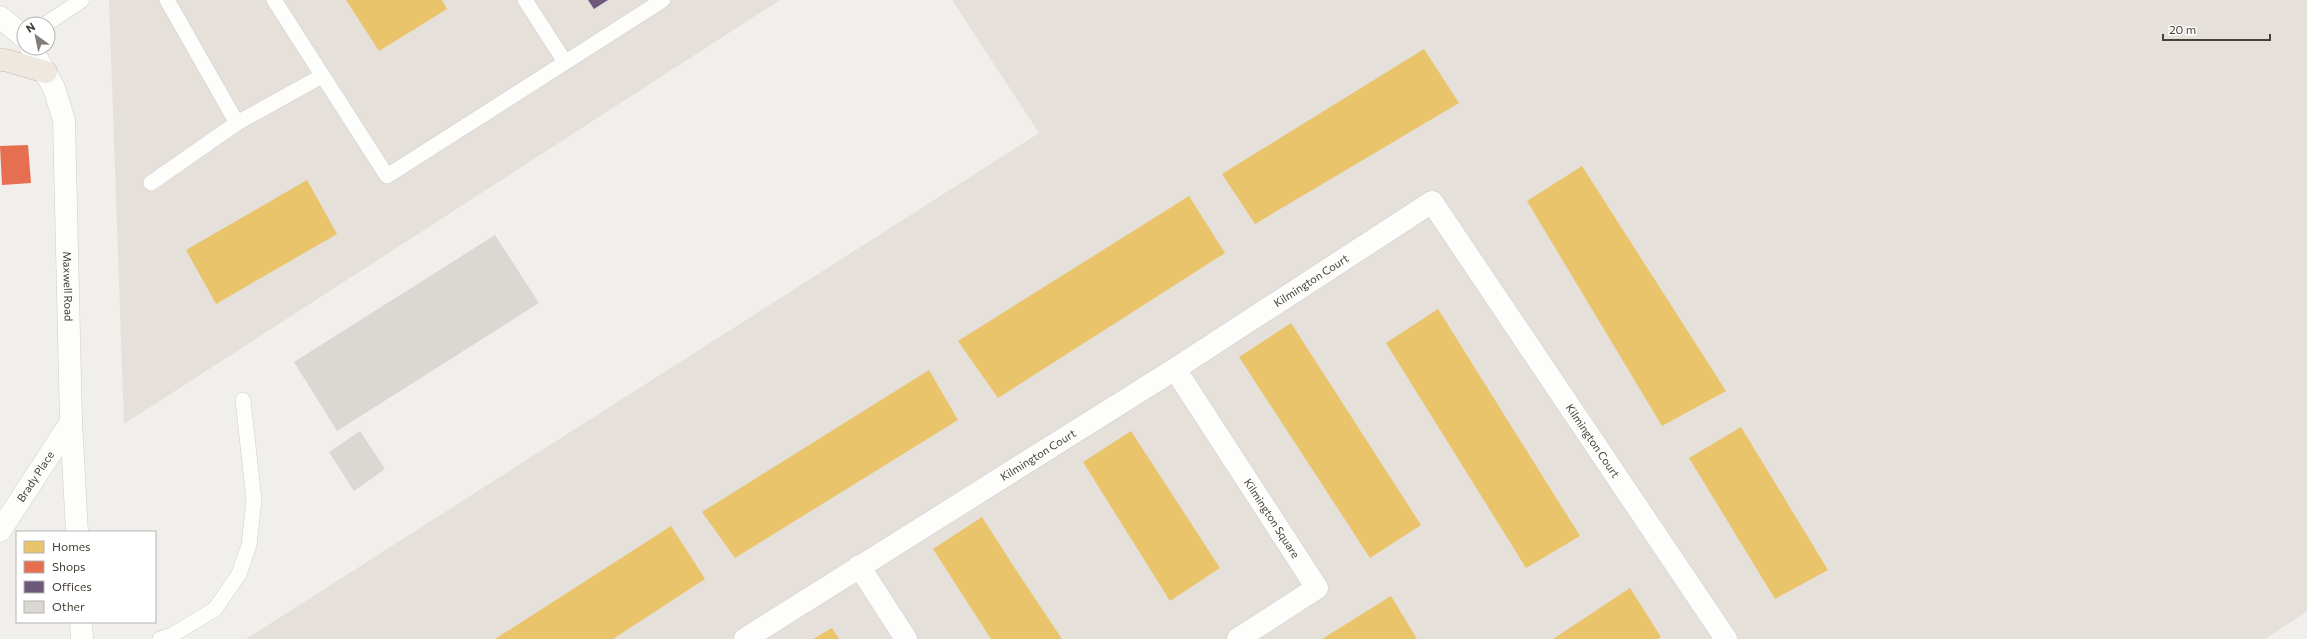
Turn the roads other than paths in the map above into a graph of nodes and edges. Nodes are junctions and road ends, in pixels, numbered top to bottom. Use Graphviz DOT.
graph roads {
  1 [pos="82,0"];
  2 [pos="167,0"];
  3 [pos="274,0"];
  4 [pos="525,0"];
  5 [pos="663,0"];
  6 [pos="0,17"];
  7 [pos="56,17"];
  8 [pos="16,30"];
  9 [pos="36,56"];
  10 [pos="0,60"];
  11 [pos="565,62"];
  12 [pos="46,72"];
  13 [pos="322,76"];
  14 [pos="237,123"];
  15 [pos="151,183"];
  16 [pos="1175,369"];
  17 [pos="243,400"];
  18 [pos="71,422"];
  19 [pos="0,531"];
  20 [pos="77,531"];
  21 [pos="859,566"];
  22 [pos="81,623"];
  23 [pos="82,639"];
  24 [pos="160,639"];
  25 [pos="745,639"];
  26 [pos="906,639"];
  27 [pos="1238,639"];
  28 [pos="1726,639"];
  1 -- 7 [label="lane"];
  2 -- 14 [label="lane"];
  3 -- 13 [label="lane"];
  4 -- 11 [label="lane"];
  5 -- 11 [label="lane"];
  6 -- 8 [label="street"];
  9 -- 12 [label="street, Maxwell Road"];
  10 -- 12 [label="highway"];
  11 -- 13 [label="lane"];
  12 -- 18 [label="street, Maxwell Road"];
  13 -- 14 [label="lane"];
  14 -- 15 [label="lane"];
  16 -- 21 [label="street, Kilmington Court"];
  16 -- 27 [label="street, Kilmington Square"];
  16 -- 28 [label="street, Kilmington Court"];
  17 -- 24 [label="lane"];
  18 -- 19 [label="street, Brady Place"];
  18 -- 20 [label="street, Maxwell Road"];
  21 -- 25 [label="street, Kilmington Court"];
  21 -- 26 [label="street"];
  22 -- 23 [label="street"];
}
